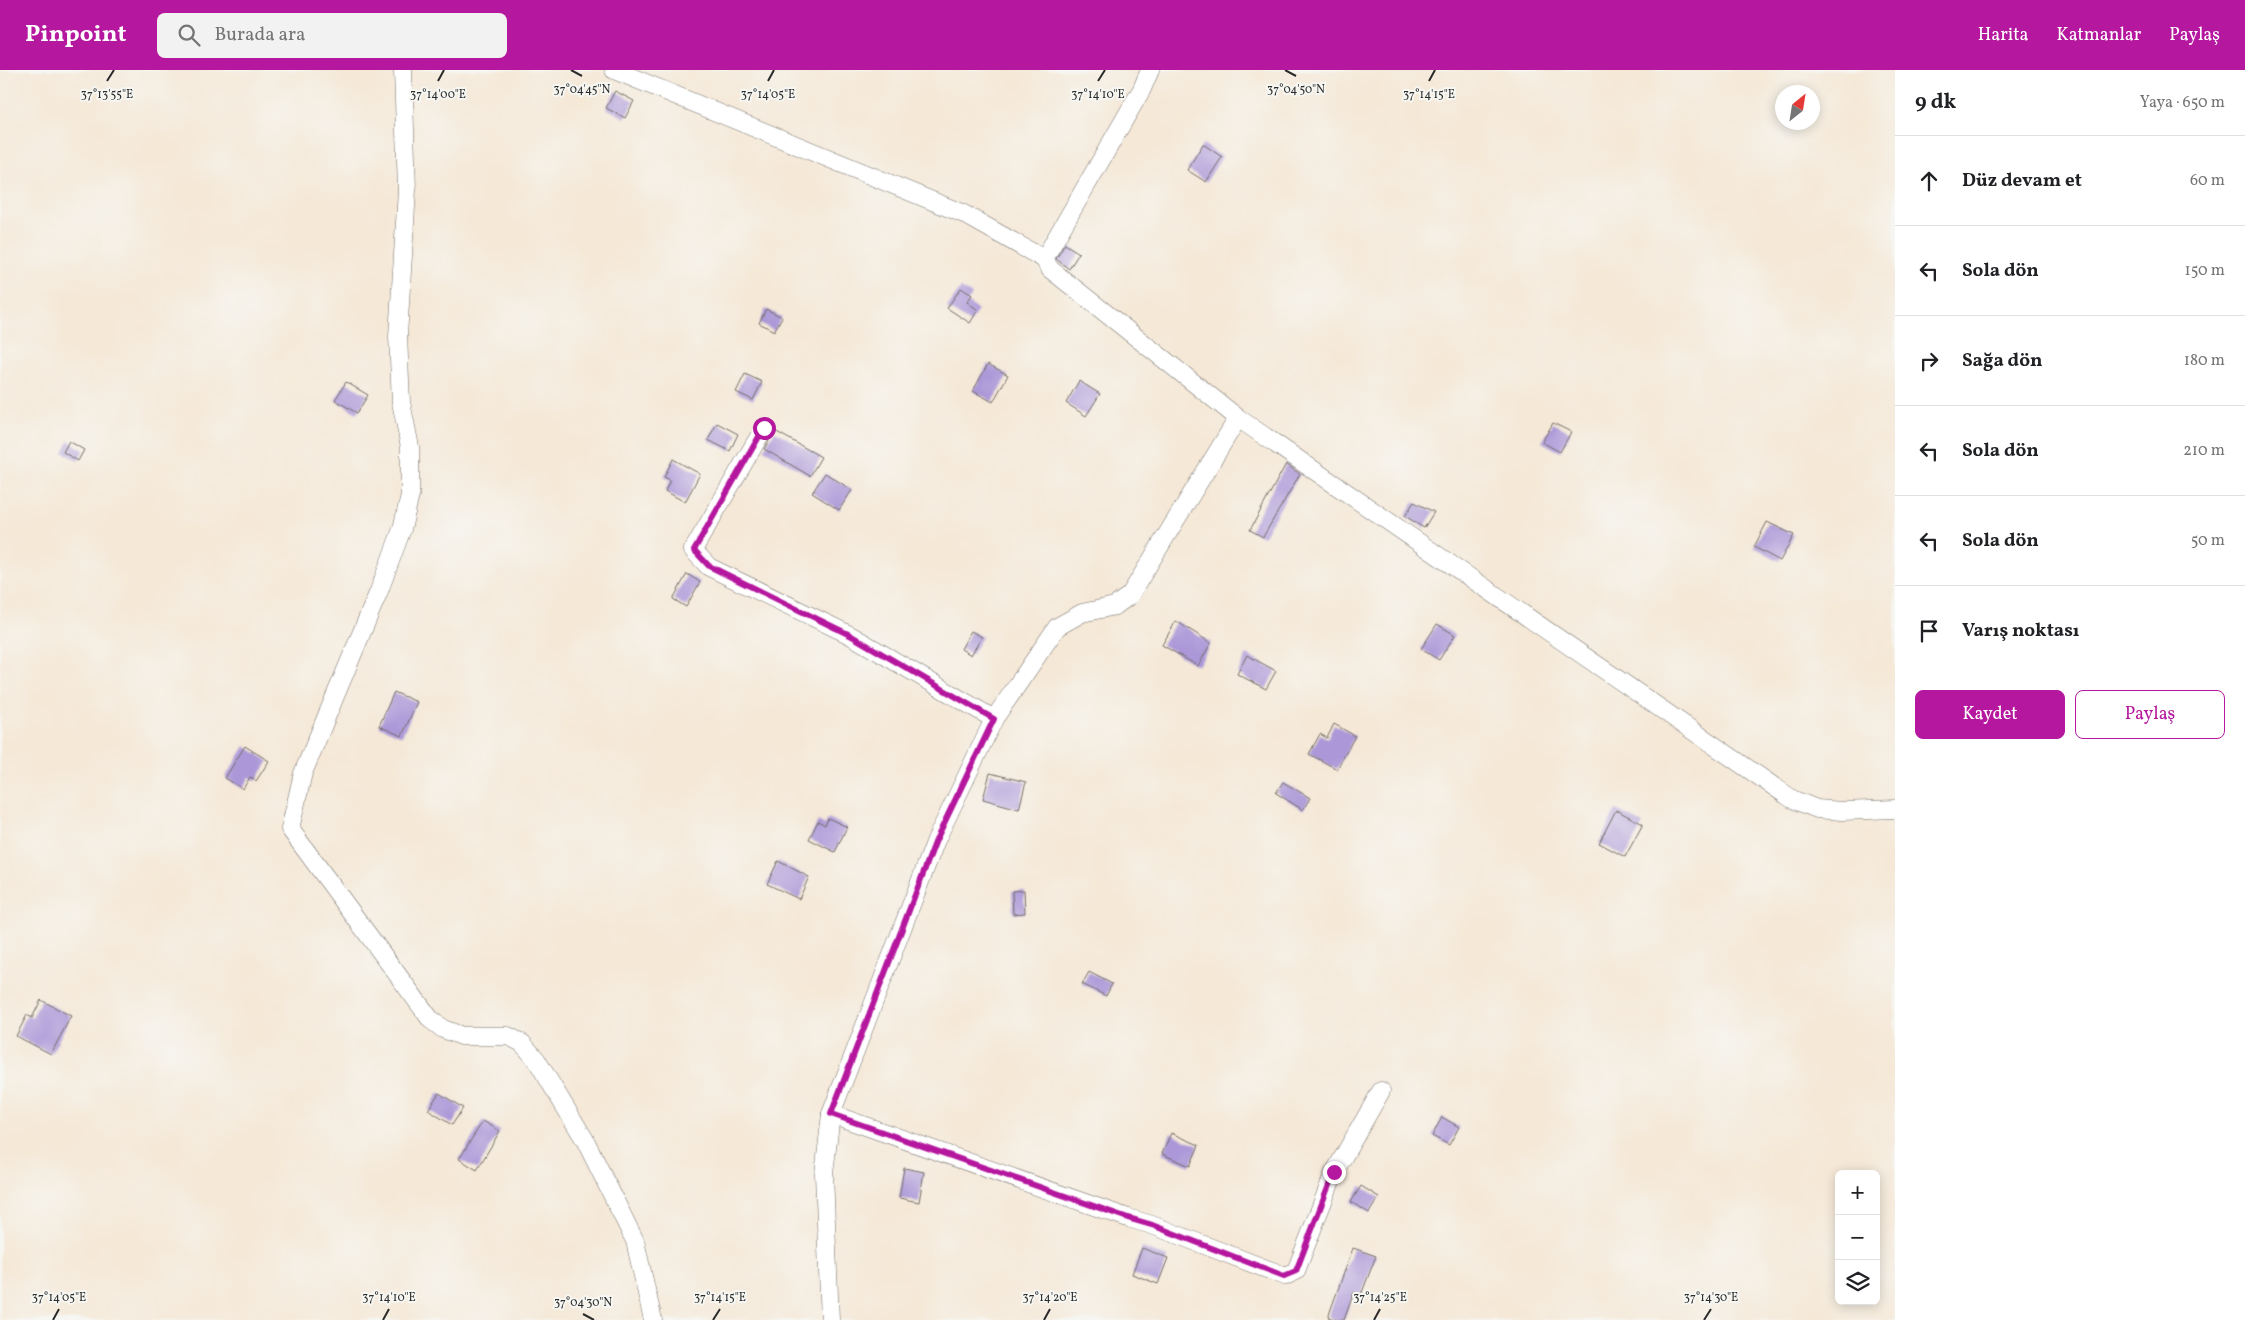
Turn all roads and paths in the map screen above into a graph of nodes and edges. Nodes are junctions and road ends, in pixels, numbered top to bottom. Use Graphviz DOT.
graph roads {
  1 [pos="403,70"];
  2 [pos="614,70"];
  3 [pos="1150,70"];
  4 [pos="1044,259"];
  5 [pos="1238,418"];
  6 [pos="764,428"];
  7 [pos="994,719"];
  8 [pos="1895,809"];
  9 [pos="1381,1092"];
  10 [pos="831,1114"];
  11 [pos="653,1320"];
  12 [pos="830,1320"];
  1 -- 11 [label="street"];
  2 -- 4 [label="street"];
  3 -- 4 [label="street"];
  4 -- 5 [label="street"];
  5 -- 7 [label="street"];
  5 -- 8 [label="street"];
  6 -- 7 [label="street"];
  7 -- 10 [label="street"];
  9 -- 10 [label="street"];
  10 -- 12 [label="street"];
}
